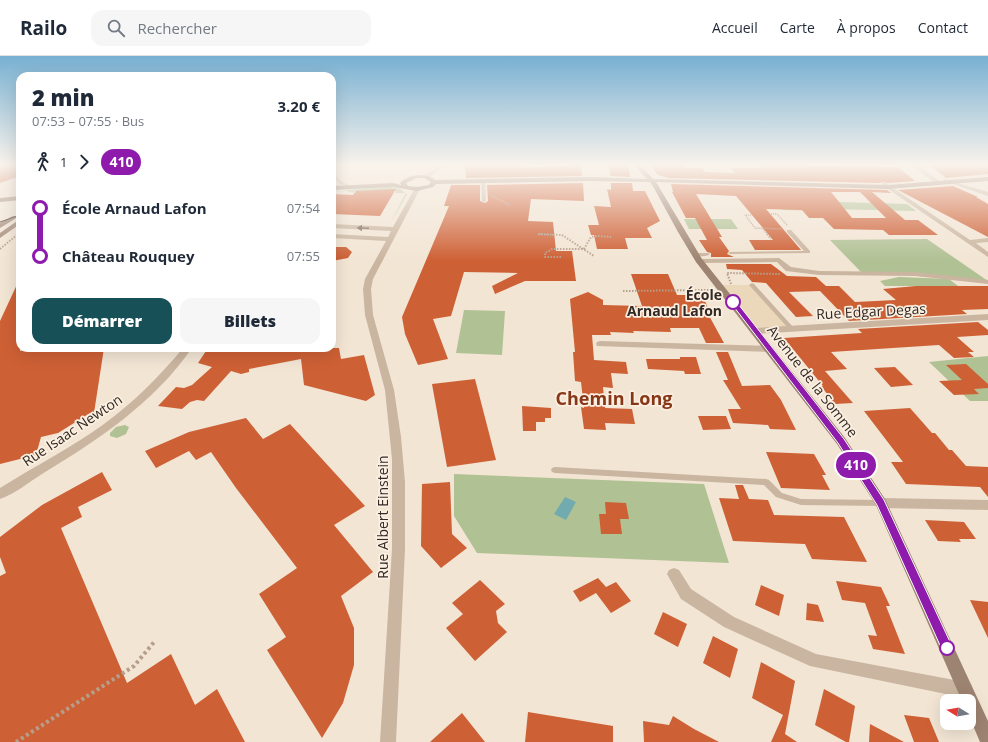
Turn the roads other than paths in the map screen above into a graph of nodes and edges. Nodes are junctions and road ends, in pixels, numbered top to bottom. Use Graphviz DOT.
graph roads {
  1 [pos="413,197"];
  2 [pos="484,197"];
  3 [pos="661,197"];
  4 [pos="902,197"];
  5 [pos="484,201"];
  6 [pos="16,214"];
  7 [pos="16,216"];
  8 [pos="0,219"];
  9 [pos="16,224"];
  10 [pos="0,226"];
  11 [pos="16,227"];
  12 [pos="336,227"];
  13 [pos="787,230"];
  14 [pos="393,234"];
  15 [pos="0,236"];
  16 [pos="336,236"];
  17 [pos="988,240"];
  18 [pos="969,242"];
  19 [pos="730,253"];
  20 [pos="988,255"];
  21 [pos="702,256"];
  22 [pos="988,282"];
  23 [pos="752,285"];
  24 [pos="988,317"];
  25 [pos="791,328"];
  26 [pos="755,330"];
  27 [pos="600,344"];
  28 [pos="769,349"];
  29 [pos="185,352"];
  30 [pos="555,470"];
  31 [pos="0,494"];
  32 [pos="881,503"];
  33 [pos="988,505"];
  34 [pos="674,574"];
  35 [pos="965,690"];
  36 [pos="988,740"];
  37 [pos="388,742"];
  1 -- 14 [label="street, Rue Albert Einstein"];
  2 -- 5 [label="lane"];
  3 -- 21 [label="street, Avenue de la Somme"];
  4 -- 18 [label="street"];
  6 -- 8 [label="street"];
  7 -- 10 [label="street"];
  9 -- 15 [label="street"];
  11 -- 15 [label="street"];
  14 -- 12 [label="street, one-way"];
  13 -- 19 [label="lane"];
  14 -- 16 [label="street"];
  14 -- 37 [label="street, Rue Albert Einstein"];
  17 -- 18 [label="street"];
  18 -- 20 [label="street"];
  21 -- 22 [label="street"];
  21 -- 26 [label="street, Avenue de la Somme"];
  23 -- 25 [label="lane"];
  24 -- 25 [label="street, Rue Edgar Degas"];
  25 -- 26 [label="street, Rue Edgar Degas"];
  26 -- 28 [label="street, Avenue de la Somme"];
  27 -- 28 [label="street"];
  28 -- 32 [label="street, Avenue de la Somme"];
  29 -- 31 [label="street, Rue Isaac Newton"];
  30 -- 32 [label="lane"];
  32 -- 33 [label="street"];
  32 -- 35 [label="street, Avenue de la Somme"];
  34 -- 35 [label="street"];
  35 -- 36 [label="street, Avenue de la Somme"];
}
